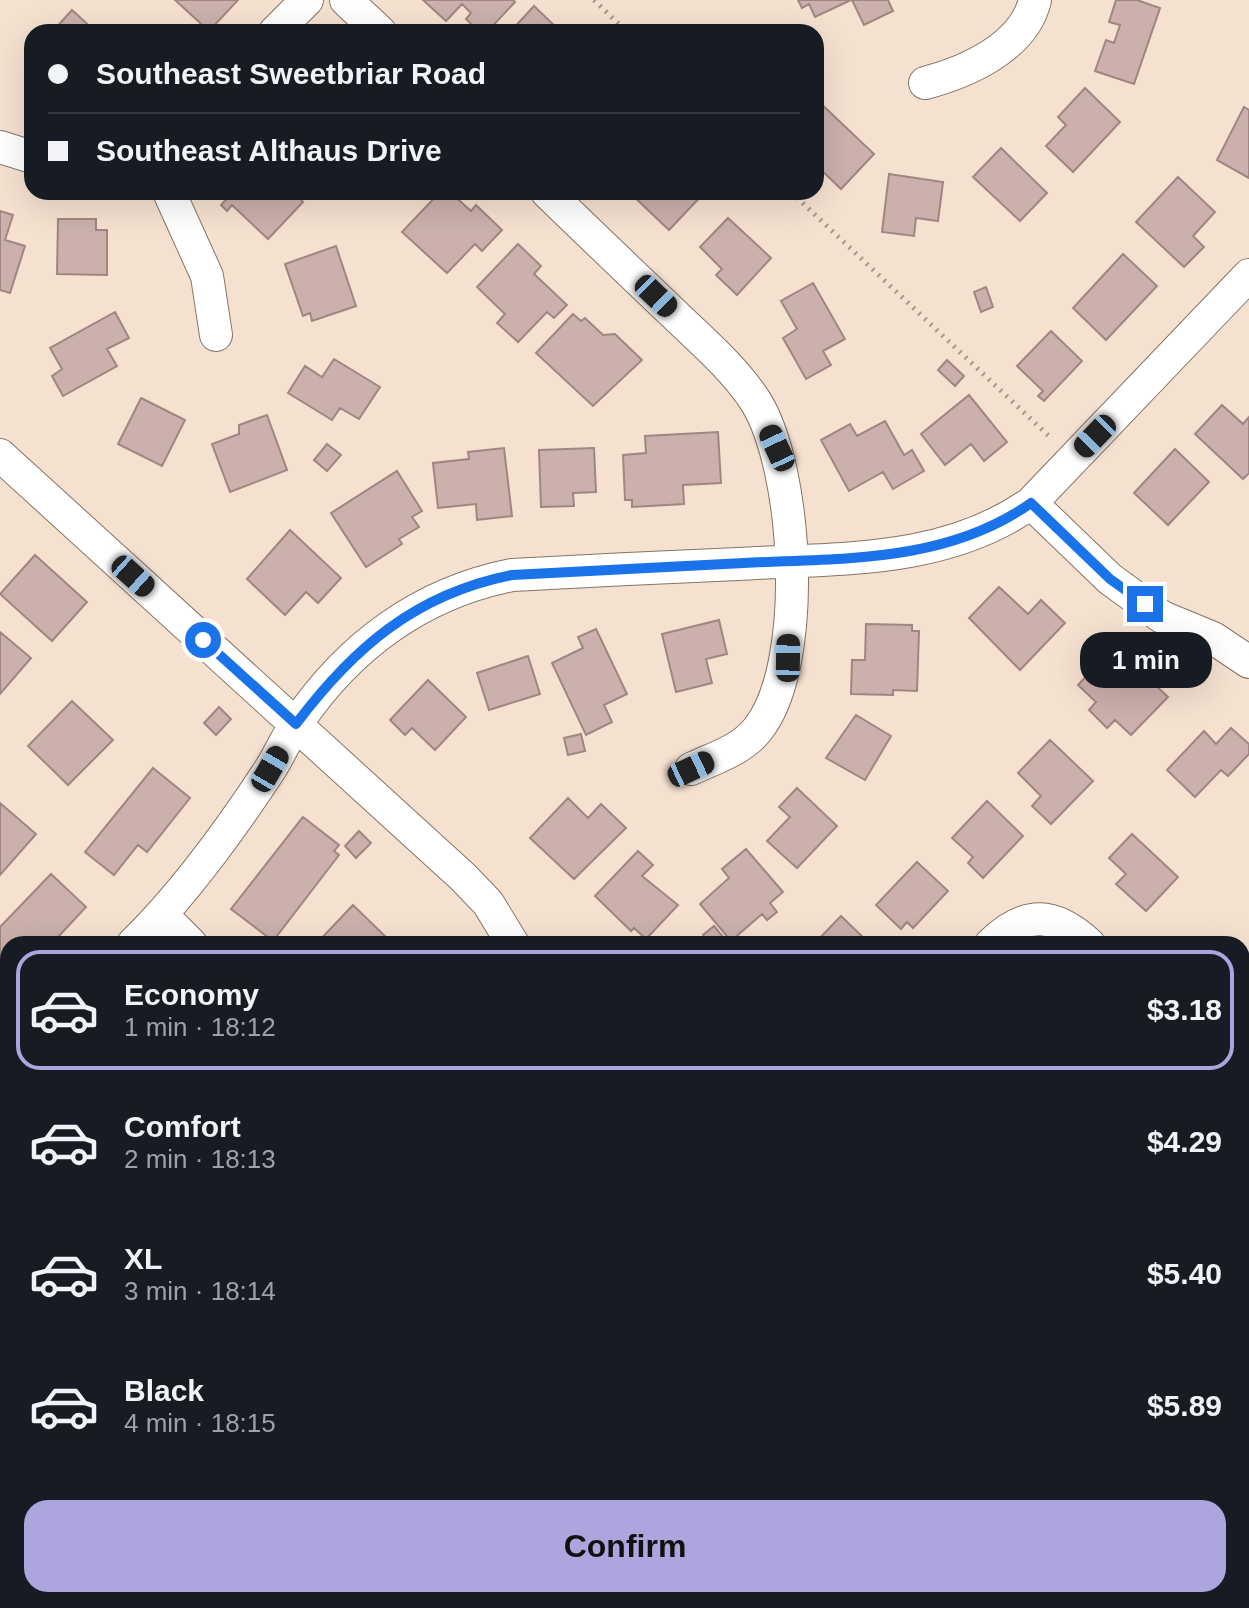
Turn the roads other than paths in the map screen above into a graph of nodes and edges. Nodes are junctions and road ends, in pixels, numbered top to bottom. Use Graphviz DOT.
graph roads {
  1 [pos="307,0"];
  2 [pos="346,0"];
  3 [pos="1035,0"];
  4 [pos="283,24"];
  5 [pos="372,24"];
  6 [pos="925,83"];
  7 [pos="0,147"];
  8 [pos="24,154"];
  9 [pos="173,200"];
  10 [pos="555,200"];
  11 [pos="1249,275"];
  12 [pos="216,335"];
  13 [pos="6,471"];
  14 [pos="1031,503"];
  15 [pos="791,561"];
  16 [pos="1249,662"];
  17 [pos="296,724"];
  18 [pos="691,769"];
  19 [pos="162,915"];
  20 [pos="141,936"];
  21 [pos="183,936"];
  22 [pos="508,936"];
  23 [pos="999,936"];
  24 [pos="1077,936"];
  1 -- 4 [label="street"];
  2 -- 5 [label="street"];
  3 -- 6 [label="street"];
  7 -- 8 [label="street"];
  9 -- 12 [label="street"];
  10 -- 15 [label="street"];
  11 -- 14 [label="street"];
  13 -- 17 [label="street"];
  14 -- 15 [label="street"];
  14 -- 16 [label="street"];
  15 -- 17 [label="street"];
  15 -- 18 [label="street"];
  17 -- 19 [label="street"];
  17 -- 22 [label="street"];
  19 -- 20 [label="street"];
  19 -- 21 [label="street"];
  23 -- 24 [label="street"];
}
